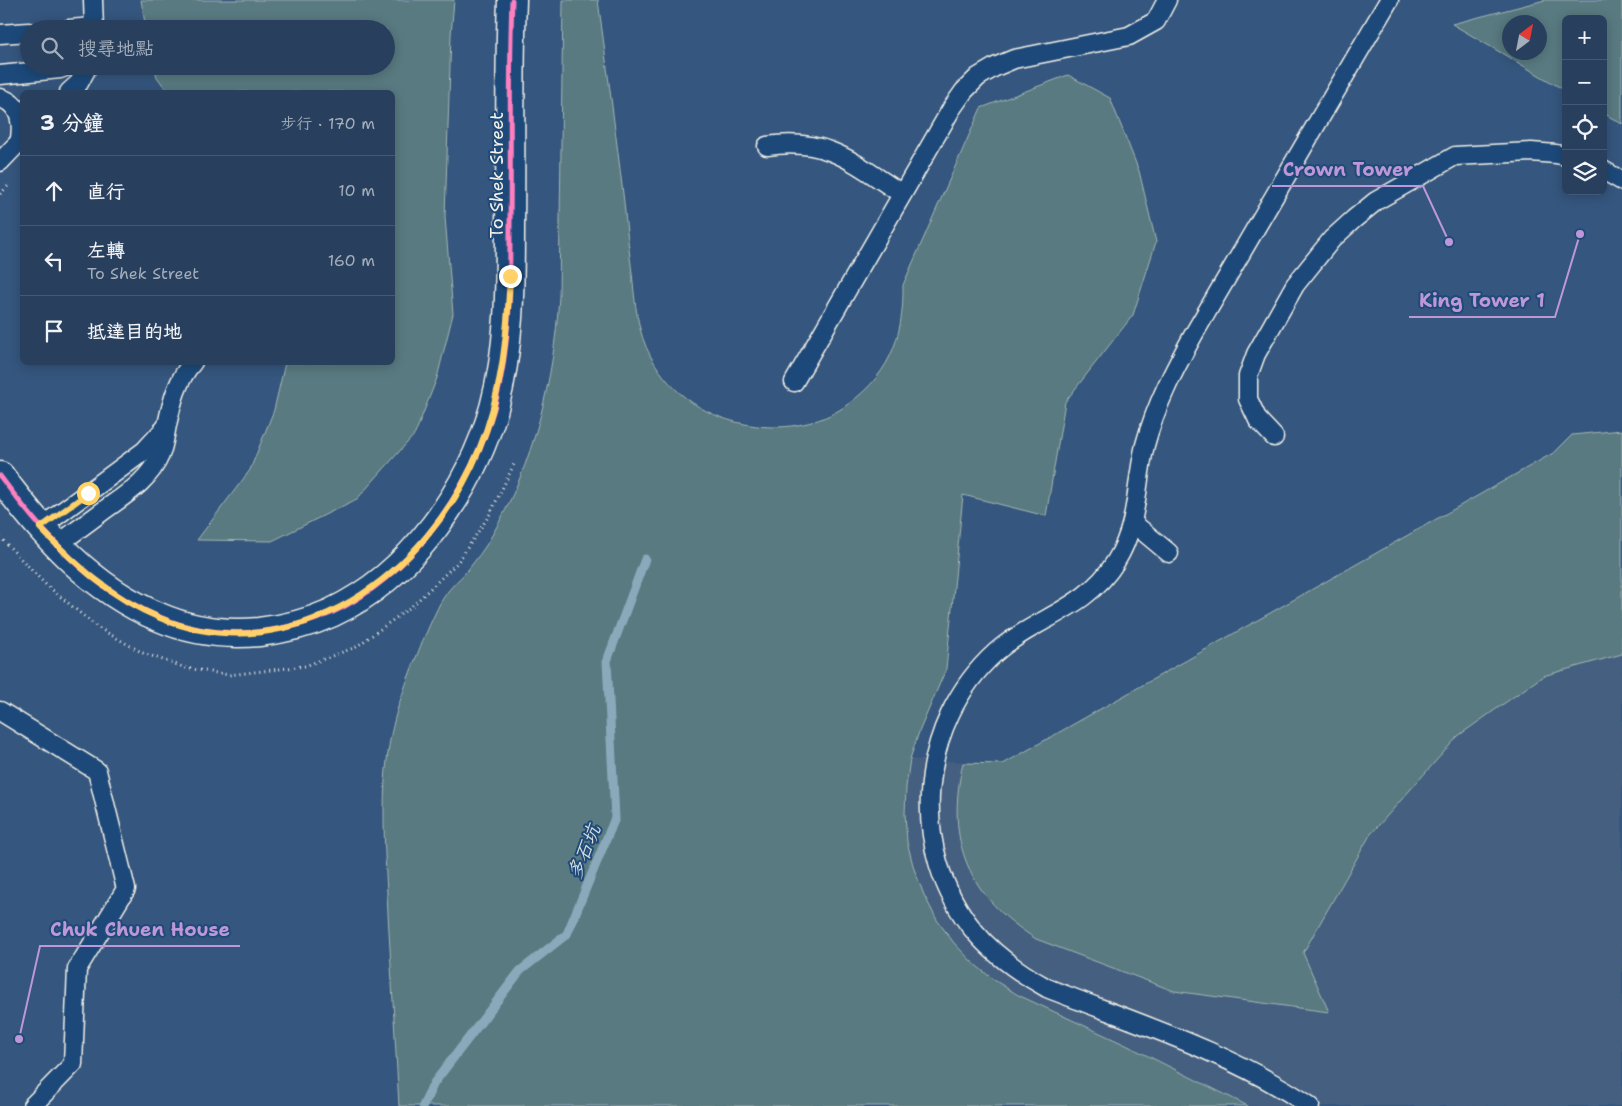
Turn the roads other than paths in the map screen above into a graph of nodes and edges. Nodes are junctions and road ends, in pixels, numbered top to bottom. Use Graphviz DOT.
graph roads {
  1 [pos="93,0"];
  2 [pos="512,0"];
  3 [pos="1168,0"];
  4 [pos="1390,0"];
  5 [pos="94,20"];
  6 [pos="20,33"];
  7 [pos="0,34"];
  8 [pos="20,73"];
  9 [pos="0,75"];
  10 [pos="84,75"];
  11 [pos="71,90"];
  12 [pos="0,98"];
  13 [pos="20,114"];
  14 [pos="20,142"];
  15 [pos="767,146"];
  16 [pos="1562,155"];
  17 [pos="0,162"];
  18 [pos="1607,172"];
  19 [pos="1622,181"];
  20 [pos="902,194"];
  21 [pos="191,365"];
  22 [pos="794,382"];
  23 [pos="166,426"];
  24 [pos="1274,437"];
  25 [pos="0,476"];
  26 [pos="1133,523"];
  27 [pos="48,537"];
  28 [pos="1168,553"];
  29 [pos="0,711"];
  30 [pos="32,1106"];
  31 [pos="1310,1106"];
  1 -- 5 [label="lane"];
  2 -- 27 [label="street, To Shek Street"];
  3 -- 20 [label="lane"];
  4 -- 26 [label="lane"];
  6 -- 7 [label="lane"];
  8 -- 9 [label="lane"];
  10 -- 11 [label="lane"];
  12 -- 13 [label="lane"];
  14 -- 17 [label="lane"];
  15 -- 20 [label="lane"];
  16 -- 24 [label="lane"];
  18 -- 19 [label="lane"];
  20 -- 22 [label="lane"];
  21 -- 23 [label="lane"];
  23 -- 27 [label="lane"];
  23 -- 27 [label="lane"];
  25 -- 27 [label="street, To Shek Street"];
  26 -- 28 [label="lane"];
  26 -- 31 [label="lane"];
  29 -- 30 [label="lane"];
}
